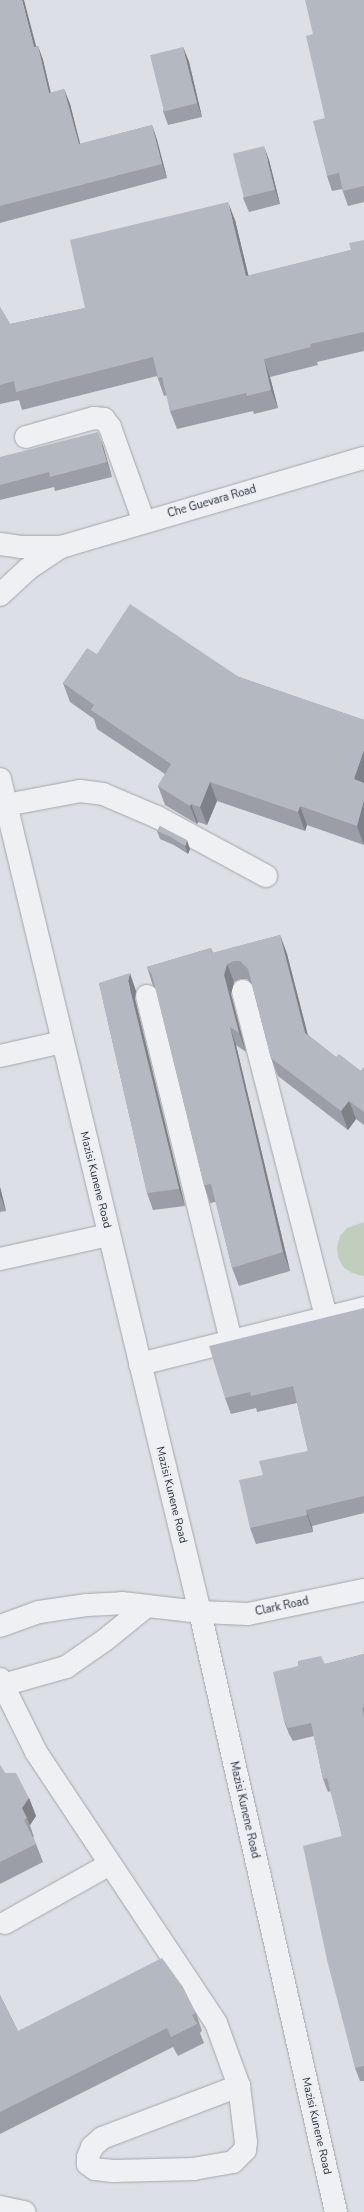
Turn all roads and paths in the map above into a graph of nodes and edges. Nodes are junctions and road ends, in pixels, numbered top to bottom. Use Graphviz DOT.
graph roads {
  1 [pos="26,437"];
  2 [pos="364,458"];
  3 [pos="144,522"];
  4 [pos="0,544"];
  5 [pos="61,547"];
  6 [pos="0,595"];
  7 [pos="0,779"];
  8 [pos="5,815"];
  9 [pos="266,876"];
  10 [pos="243,991"];
  11 [pos="147,996"];
  12 [pos="62,1042"];
  13 [pos="0,1056"];
  14 [pos="108,1235"];
  15 [pos="0,1259"];
  16 [pos="364,1308"];
  17 [pos="326,1317"];
  18 [pos="231,1341"];
  19 [pos="140,1364"];
  20 [pos="364,1590"];
  21 [pos="147,1606"];
  22 [pos="200,1612"];
  23 [pos="0,1626"];
  24 [pos="1,1682"];
  25 [pos="110,1864"];
  26 [pos="5,1923"];
  27 [pos="239,2086"];
  28 [pos="0,2206"];
  29 [pos="24,2212"];
  30 [pos="336,2212"];
  1 -- 3 [label="street"];
  2 -- 3 [label="street, Che Guevara Road"];
  3 -- 5 [label="street, Che Guevara Road"];
  4 -- 5 [label="street, Che Guevara Road"];
  5 -- 6 [label="street, Che Guevara Road"];
  7 -- 8 [label="street, Mazisi Kunene Road"];
  8 -- 9 [label="street"];
  8 -- 12 [label="street, Mazisi Kunene Road"];
  10 -- 17 [label="street"];
  11 -- 18 [label="street"];
  12 -- 13 [label="street"];
  12 -- 14 [label="street, Mazisi Kunene Road"];
  14 -- 15 [label="street"];
  14 -- 19 [label="street, Mazisi Kunene Road"];
  16 -- 17 [label="street"];
  17 -- 18 [label="street"];
  18 -- 19 [label="street"];
  19 -- 22 [label="street, Mazisi Kunene Road"];
  20 -- 22 [label="street, Clark Road"];
  21 -- 22 [label="street, Clark Road"];
  21 -- 23 [label="street, Clark Road"];
  21 -- 24 [label="street"];
  22 -- 30 [label="street, Mazisi Kunene Road"];
  24 -- 25 [label="street"];
  25 -- 26 [label="street"];
  25 -- 27 [label="street"];
  27 -- 27 [label="street"];
  28 -- 29 [label="street"];
}
